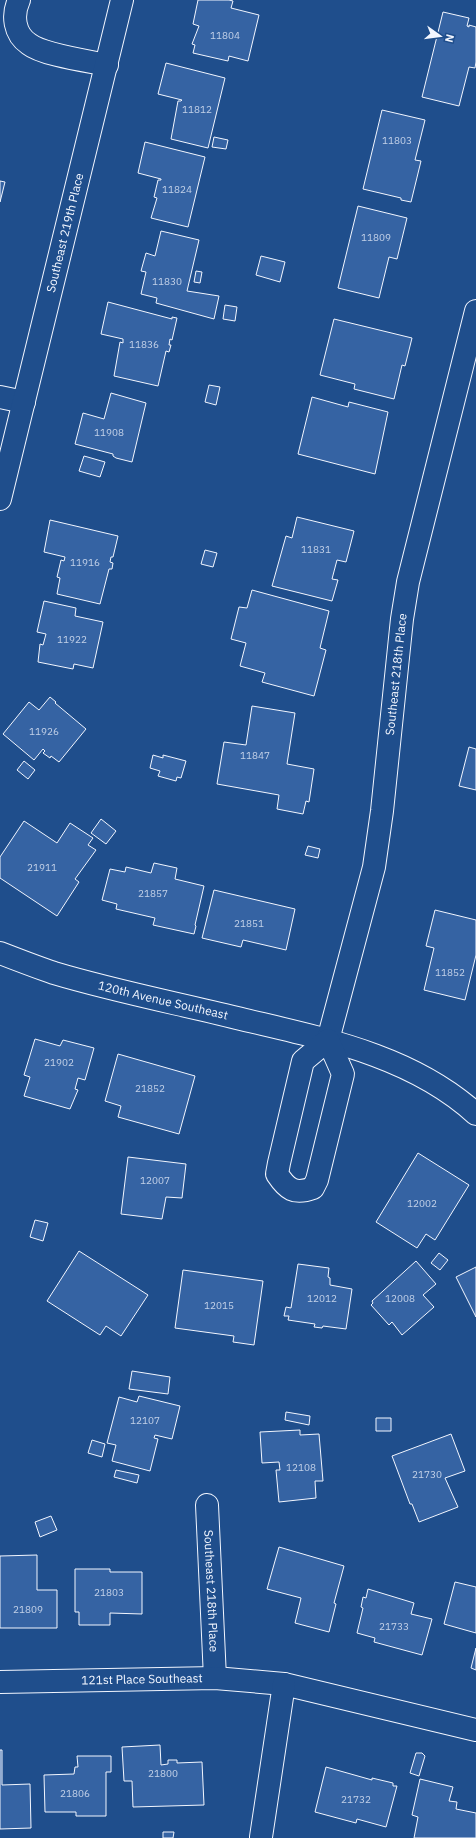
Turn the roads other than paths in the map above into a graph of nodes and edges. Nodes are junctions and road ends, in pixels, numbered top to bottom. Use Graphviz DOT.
graph roads {
  1 [pos="19,0"];
  2 [pos="122,0"];
  3 [pos="107,65"];
  4 [pos="476,311"];
  5 [pos="0,397"];
  6 [pos="24,402"];
  7 [pos="4,465"];
  8 [pos="0,499"];
  9 [pos="0,953"];
  10 [pos="328,1040"];
  11 [pos="472,1106"];
  12 [pos="207,1505"];
  13 [pos="215,1678"];
  14 [pos="0,1682"];
  15 [pos="284,1684"];
  16 [pos="476,1730"];
  17 [pos="261,1837"];
  1 -- 3 [label="street"];
  2 -- 3 [label="street, Southeast 219th Place"];
  3 -- 6 [label="street, Southeast 219th Place"];
  4 -- 10 [label="street, Southeast 218th Place"];
  5 -- 6 [label="street"];
  6 -- 7 [label="street, Southeast 219th Place"];
  7 -- 8 [label="street, Southeast 219th Place"];
  9 -- 10 [label="street, 120th Avenue Southeast"];
  10 -- 10 [label="street"];
  10 -- 11 [label="street, 120th Avenue Southeast"];
  12 -- 13 [label="street, Southeast 218th Place"];
  13 -- 14 [label="street, 121st Place Southeast"];
  13 -- 15 [label="street, 121st Place Southeast"];
  15 -- 16 [label="street, 121st Place Southeast"];
  15 -- 17 [label="street"];
}
